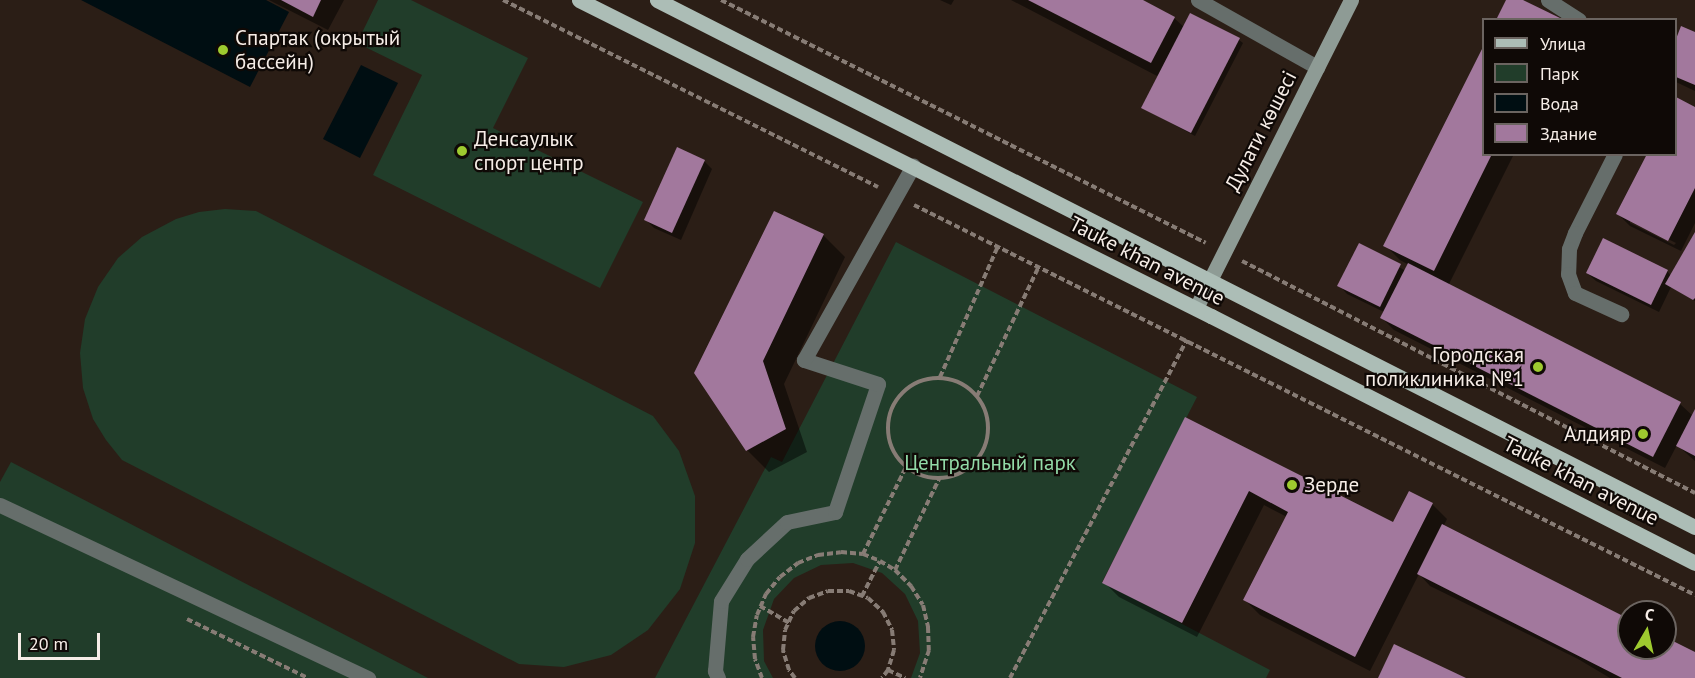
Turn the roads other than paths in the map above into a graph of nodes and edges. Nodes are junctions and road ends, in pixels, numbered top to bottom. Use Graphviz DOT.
graph roads {
  1 [pos="579,0"];
  2 [pos="657,0"];
  3 [pos="1198,0"];
  4 [pos="1351,0"];
  5 [pos="1548,0"];
  6 [pos="1577,18"];
  7 [pos="1317,67"];
  8 [pos="1614,156"];
  9 [pos="913,166"];
  10 [pos="1210,281"];
  11 [pos="1196,308"];
  12 [pos="1620,314"];
  13 [pos="0,505"];
  14 [pos="1695,527"];
  15 [pos="1695,563"];
  16 [pos="368,678"];
  17 [pos="718,678"];
  1 -- 9 [label="main road, Tauke khan avenue"];
  2 -- 10 [label="main road, Tauke khan avenue"];
  3 -- 7 [label="street"];
  4 -- 7 [label="main road, Дулати көшесі"];
  5 -- 6 [label="street"];
  7 -- 10 [label="main road, Дулати көшесі"];
  8 -- 12 [label="street"];
  9 -- 11 [label="main road, Tauke khan avenue"];
  9 -- 17 [label="street"];
  10 -- 11 [label="main road, Дулати көшесі"];
  10 -- 14 [label="main road, Tauke khan avenue"];
  11 -- 15 [label="main road, Tauke khan avenue"];
  13 -- 16 [label="street"];
}
